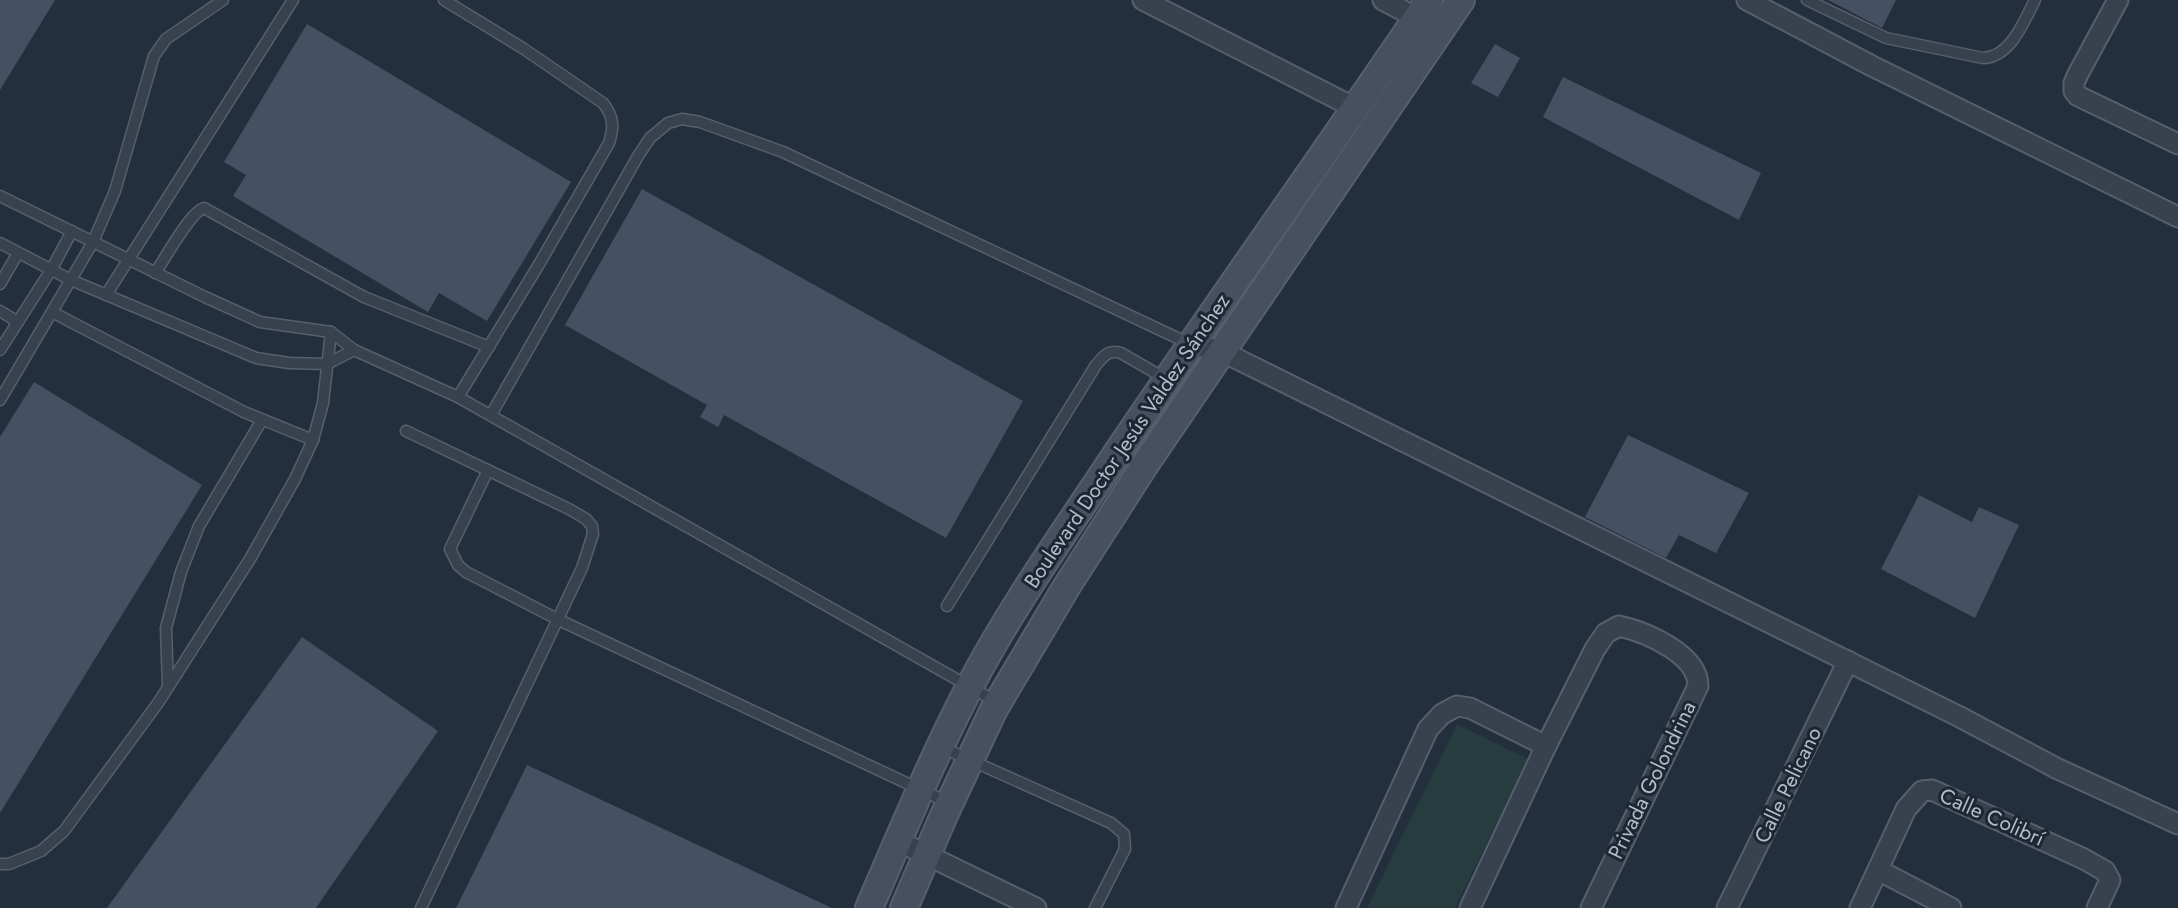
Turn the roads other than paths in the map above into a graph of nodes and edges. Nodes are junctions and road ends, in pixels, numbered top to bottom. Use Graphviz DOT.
graph roads {
  1 [pos="223,0"];
  2 [pos="293,0"];
  3 [pos="444,0"];
  4 [pos="1143,0"];
  5 [pos="1383,0"];
  6 [pos="1461,0"];
  7 [pos="1747,0"];
  8 [pos="1807,0"];
  9 [pos="2035,0"];
  10 [pos="2118,0"];
  11 [pos="1423,9"];
  12 [pos="1355,108"];
  13 [pos="2175,136"];
  14 [pos="0,196"];
  15 [pos="2178,217"];
  16 [pos="72,231"];
  17 [pos="93,242"];
  18 [pos="0,243"];
  19 [pos="18,253"];
  20 [pos="128,259"];
  21 [pos="51,270"];
  22 [pos="155,273"];
  23 [pos="71,281"];
  24 [pos="0,284"];
  25 [pos="106,295"];
  26 [pos="0,311"];
  27 [pos="52,312"];
  28 [pos="18,322"];
  29 [pos="331,332"];
  30 [pos="1190,344"];
  31 [pos="489,347"];
  32 [pos="0,350"];
  33 [pos="354,351"];
  34 [pos="1221,351"];
  35 [pos="327,364"];
  36 [pos="1167,379"];
  37 [pos="458,397"];
  38 [pos="0,400"];
  39 [pos="491,415"];
  40 [pos="262,420"];
  41 [pos="407,431"];
  42 [pos="313,440"];
  43 [pos="488,470"];
  44 [pos="947,606"];
  45 [pos="559,620"];
  46 [pos="1848,661"];
  47 [pos="169,686"];
  48 [pos="969,687"];
  49 [pos="998,702"];
  50 [pos="1546,746"];
  51 [pos="941,747"];
  52 [pos="970,760"];
  53 [pos="920,791"];
  54 [pos="949,804"];
  55 [pos="2178,824"];
  56 [pos="898,841"];
  57 [pos="928,855"];
  58 [pos="0,864"];
  59 [pos="1878,870"];
  60 [pos="421,908"];
  61 [pos="869,908"];
  62 [pos="904,908"];
  63 [pos="1036,908"];
  64 [pos="1095,908"];
  65 [pos="1346,908"];
  66 [pos="1470,908"];
  67 [pos="1591,908"];
  68 [pos="1727,908"];
  69 [pos="1860,908"];
  70 [pos="1951,908"];
  71 [pos="2097,908"];
  1 -- 17 [label="lane"];
  2 -- 20 [label="lane"];
  3 -- 31 [label="lane"];
  4 -- 12 [label="street"];
  5 -- 11 [label="street"];
  6 -- 34 [label="main road, Boulevard Doctor Jesús Valdez Sánchez"];
  7 -- 15 [label="street"];
  8 -- 9 [label="lane"];
  10 -- 13 [label="street"];
  11 -- 12 [label="main road, Boulevard Doctor Jesús Valdez Sánchez"];
  12 -- 30 [label="main road, Boulevard Doctor Jesús Valdez Sánchez"];
  14 -- 16 [label="lane"];
  16 -- 17 [label="lane"];
  16 -- 21 [label="lane"];
  17 -- 20 [label="lane"];
  17 -- 23 [label="lane"];
  18 -- 19 [label="lane"];
  19 -- 21 [label="lane"];
  19 -- 24 [label="lane"];
  20 -- 22 [label="lane"];
  20 -- 25 [label="lane"];
  21 -- 23 [label="lane"];
  21 -- 28 [label="lane"];
  22 -- 29 [label="lane"];
  22 -- 31 [label="lane"];
  23 -- 25 [label="lane"];
  23 -- 27 [label="lane"];
  25 -- 35 [label="lane"];
  26 -- 28 [label="lane"];
  27 -- 38 [label="lane"];
  27 -- 40 [label="lane"];
  28 -- 32 [label="lane"];
  29 -- 33 [label="lane"];
  29 -- 35 [label="lane"];
  30 -- 34 [label="street"];
  30 -- 36 [label="main road, Boulevard Doctor Jesús Valdez Sánchez"];
  30 -- 39 [label="lane"];
  31 -- 37 [label="lane"];
  33 -- 35 [label="lane"];
  33 -- 37 [label="lane"];
  34 -- 46 [label="street"];
  34 -- 49 [label="main road, Boulevard Doctor Jesús Valdez Sánchez"];
  35 -- 42 [label="lane"];
  36 -- 44 [label="lane"];
  36 -- 48 [label="main road, Boulevard Doctor Jesús Valdez Sánchez"];
  37 -- 39 [label="lane"];
  39 -- 48 [label="lane"];
  40 -- 42 [label="lane"];
  40 -- 47 [label="lane"];
  41 -- 43 [label="lane"];
  42 -- 47 [label="lane"];
  43 -- 45 [label="lane"];
  43 -- 45 [label="lane"];
  45 -- 53 [label="lane"];
  45 -- 60 [label="lane"];
  46 -- 55 [label="street"];
  46 -- 68 [label="street, Calle Pelicano"];
  47 -- 58 [label="lane"];
  48 -- 49 [label="lane"];
  48 -- 51 [label="main road, Boulevard Doctor Jesús Valdez Sánchez"];
  49 -- 52 [label="main road, Boulevard Doctor Jesús Valdez Sánchez"];
  50 -- 65 [label="street"];
  50 -- 66 [label="street, Privada Golondrina"];
  50 -- 67 [label="street, Privada Golondrina"];
  51 -- 52 [label="lane"];
  51 -- 53 [label="main road, Boulevard Doctor Jesús Valdez Sánchez"];
  52 -- 54 [label="main road, Boulevard Doctor Jesús Valdez Sánchez"];
  52 -- 64 [label="lane"];
  53 -- 54 [label="lane"];
  53 -- 56 [label="main road, Boulevard Doctor Jesús Valdez Sánchez"];
  54 -- 57 [label="main road, Boulevard Doctor Jesús Valdez Sánchez"];
  56 -- 57 [label="street"];
  56 -- 61 [label="main road, Boulevard Doctor Jesús Valdez Sánchez"];
  57 -- 62 [label="main road, Boulevard Doctor Jesús Valdez Sánchez"];
  57 -- 63 [label="street"];
  59 -- 69 [label="street, Calle Colibrí"];
  59 -- 70 [label="street"];
  59 -- 71 [label="street, Calle Colibrí"];
}
